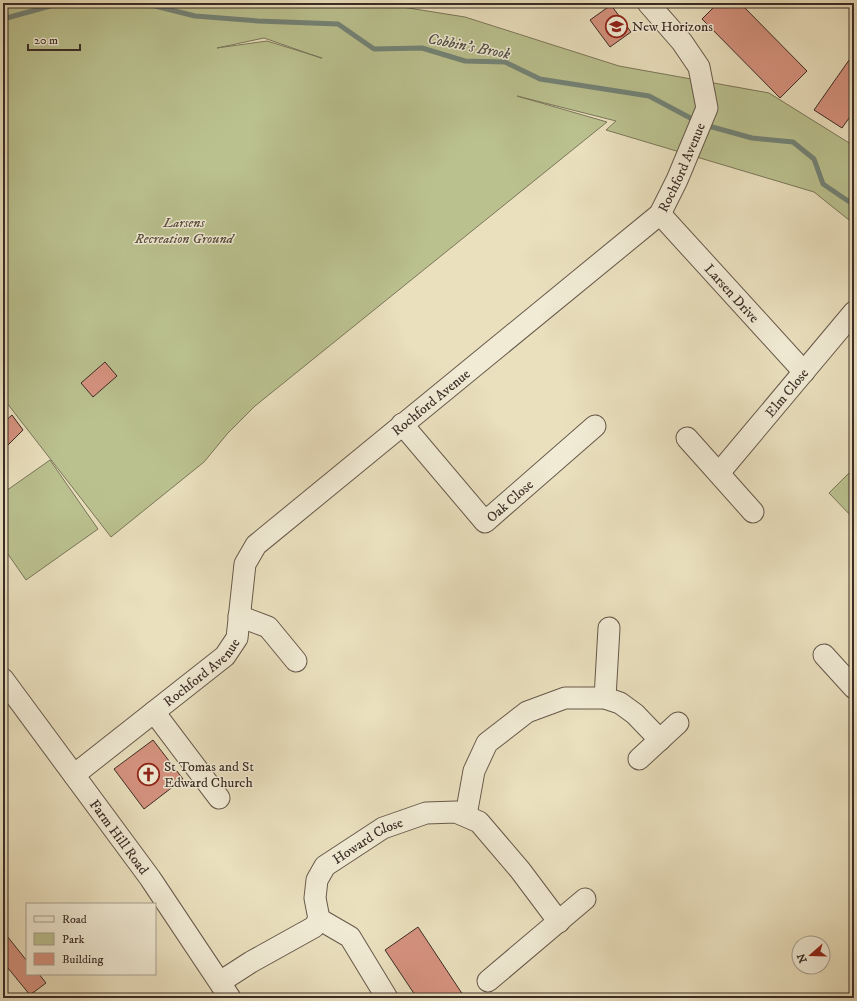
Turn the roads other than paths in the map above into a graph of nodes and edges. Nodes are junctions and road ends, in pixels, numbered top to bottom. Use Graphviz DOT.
graph roads {
  1 [pos="648,3"];
  2 [pos="660,214"];
  3 [pos="854,312"];
  4 [pos="804,372"];
  5 [pos="402,424"];
  6 [pos="596,426"];
  7 [pos="687,438"];
  8 [pos="719,473"];
  9 [pos="753,512"];
  10 [pos="239,616"];
  11 [pos="609,628"];
  12 [pos="824,655"];
  13 [pos="296,661"];
  14 [pos="3,679"];
  15 [pos="854,688"];
  16 [pos="605,698"];
  17 [pos="154,712"];
  18 [pos="678,723"];
  19 [pos="660,740"];
  20 [pos="639,759"];
  21 [pos="74,775"];
  22 [pos="219,798"];
  23 [pos="466,815"];
  24 [pos="585,899"];
  25 [pos="319,919"];
  26 [pos="559,922"];
  27 [pos="488,981"];
  28 [pos="225,990"];
  29 [pos="387,998"];
  1 -- 2 [label="street, Rochford Avenue"];
  2 -- 4 [label="street, Larsen Drive"];
  2 -- 5 [label="street, Rochford Avenue"];
  3 -- 4 [label="street, Elm Close"];
  4 -- 8 [label="street, Elm Close"];
  5 -- 6 [label="street, Oak Close"];
  5 -- 10 [label="street, Rochford Avenue"];
  7 -- 8 [label="street"];
  8 -- 9 [label="street"];
  10 -- 13 [label="street"];
  10 -- 17 [label="street, Rochford Avenue"];
  11 -- 16 [label="street"];
  12 -- 15 [label="street"];
  14 -- 21 [label="street, Farm Hill Road"];
  16 -- 19 [label="street"];
  16 -- 23 [label="street"];
  17 -- 21 [label="street, Rochford Avenue"];
  17 -- 22 [label="street"];
  18 -- 19 [label="street"];
  19 -- 20 [label="street"];
  21 -- 28 [label="street, Farm Hill Road"];
  23 -- 25 [label="street, Howard Close"];
  23 -- 26 [label="street, Howard Close"];
  24 -- 26 [label="street"];
  25 -- 28 [label="street"];
  25 -- 29 [label="street"];
  26 -- 27 [label="street"];
}
